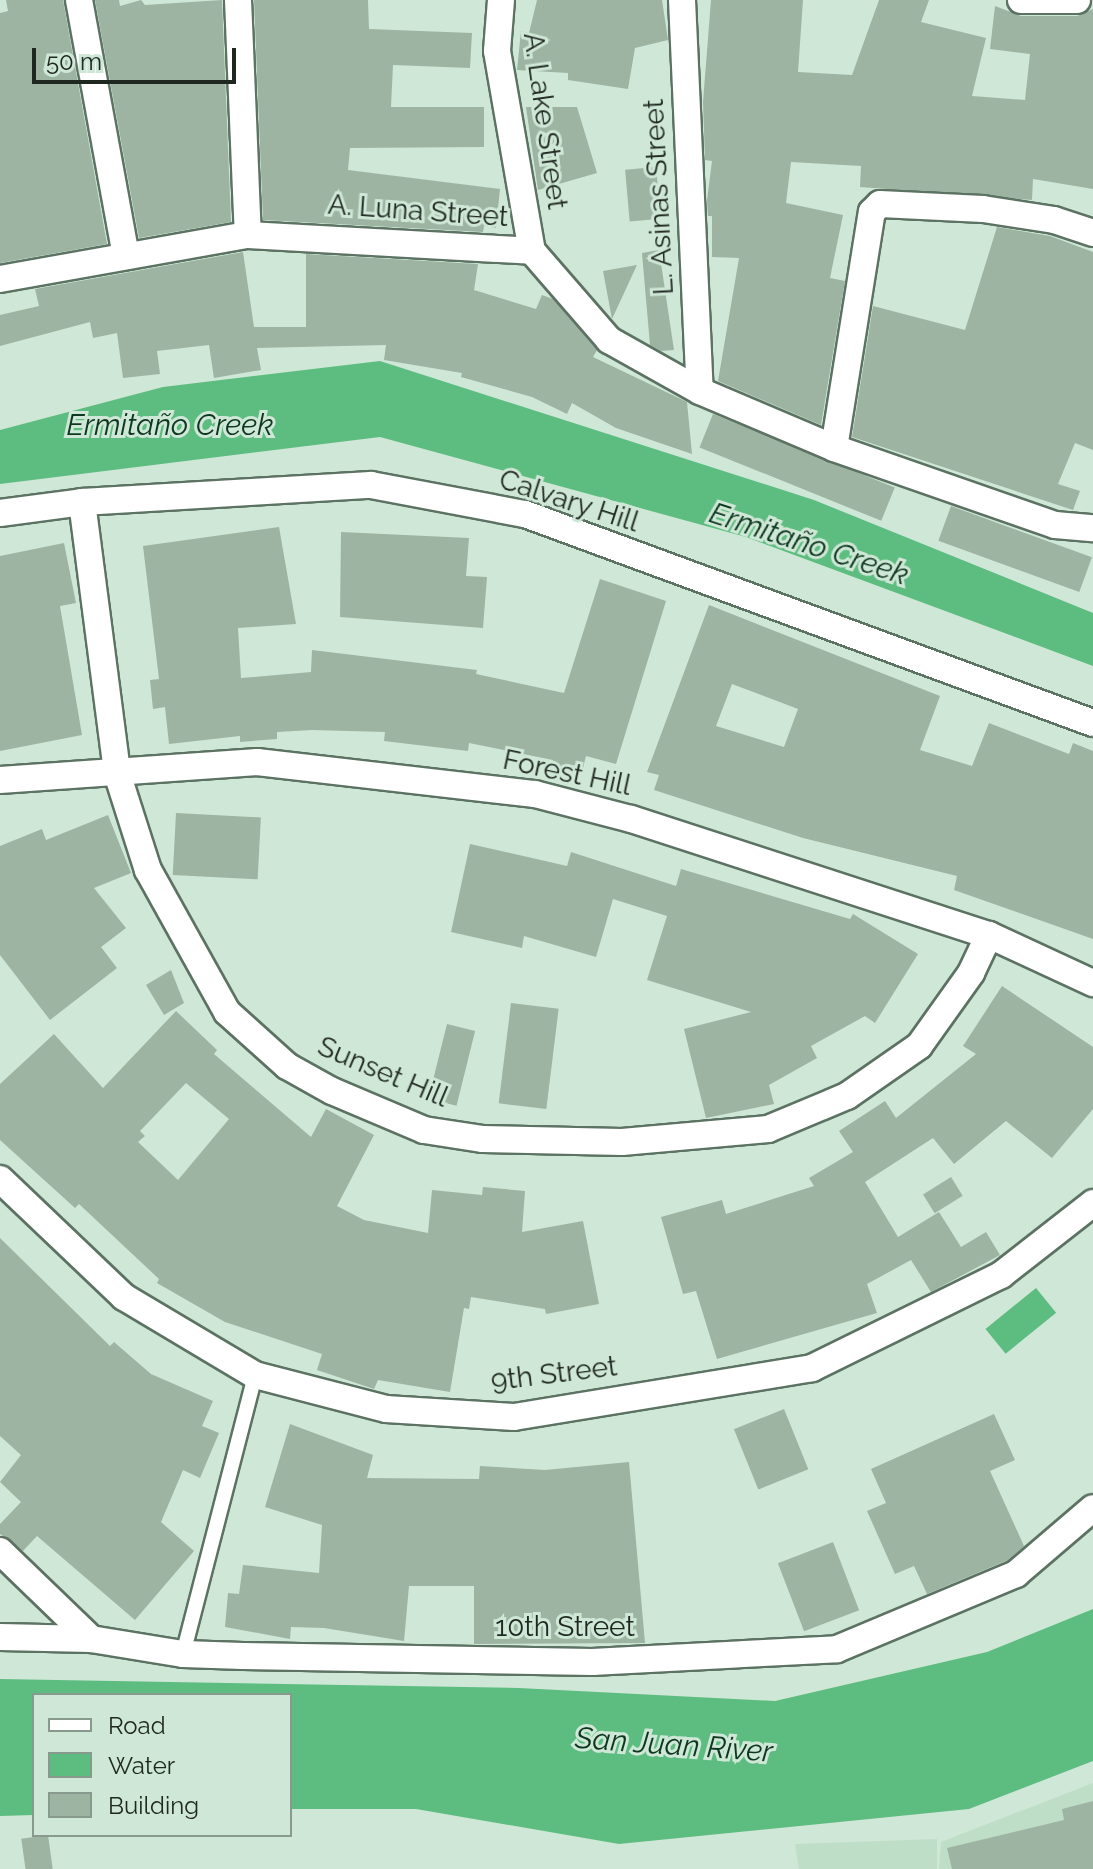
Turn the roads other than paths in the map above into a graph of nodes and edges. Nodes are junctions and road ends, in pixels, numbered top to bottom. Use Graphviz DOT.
graph roads {
  1 [pos="79,0"];
  2 [pos="238,0"];
  3 [pos="501,0"];
  4 [pos="682,0"];
  5 [pos="1021,0"];
  6 [pos="1077,0"];
  7 [pos="1093,233"];
  8 [pos="248,235"];
  9 [pos="532,251"];
  10 [pos="126,256"];
  11 [pos="0,279"];
  12 [pos="700,391"];
  13 [pos="834,448"];
  14 [pos="82,502"];
  15 [pos="0,513"];
  16 [pos="1093,528"];
  17 [pos="1093,723"];
  18 [pos="117,773"];
  19 [pos="0,780"];
  20 [pos="989,935"];
  21 [pos="1093,983"];
  22 [pos="0,1179"];
  23 [pos="1093,1203"];
  24 [pos="255,1375"];
  25 [pos="1093,1508"];
  26 [pos="0,1551"];
  27 [pos="0,1637"];
  28 [pos="91,1639"];
  29 [pos="183,1654"];
  1 -- 10 [label="street"];
  2 -- 8 [label="street"];
  3 -- 9 [label="street, A. Lake Street"];
  4 -- 12 [label="street, L. Asinas Street"];
  5 -- 6 [label="street"];
  7 -- 13 [label="street"];
  8 -- 9 [label="street, A. Luna Street"];
  8 -- 10 [label="street, A. Luna Street"];
  9 -- 12 [label="street, A. Luna Street"];
  10 -- 11 [label="street, A. Luna Street"];
  12 -- 13 [label="street, A. Luna Street"];
  13 -- 16 [label="street, A. Luna Street"];
  14 -- 15 [label="street, Calvary Hill"];
  14 -- 17 [label="street, Calvary Hill"];
  14 -- 18 [label="street, Sunset Hill"];
  18 -- 19 [label="street, Forest Hill"];
  18 -- 20 [label="street, Forest Hill"];
  18 -- 20 [label="street, Sunset Hill"];
  20 -- 21 [label="street, Forest Hill"];
  22 -- 24 [label="street, 9th Street"];
  23 -- 24 [label="street, 9th Street"];
  24 -- 29 [label="lane"];
  25 -- 29 [label="street, 10th Street"];
  26 -- 28 [label="street"];
  27 -- 28 [label="street, 10th Street"];
  28 -- 29 [label="street, 10th Street"];
}
